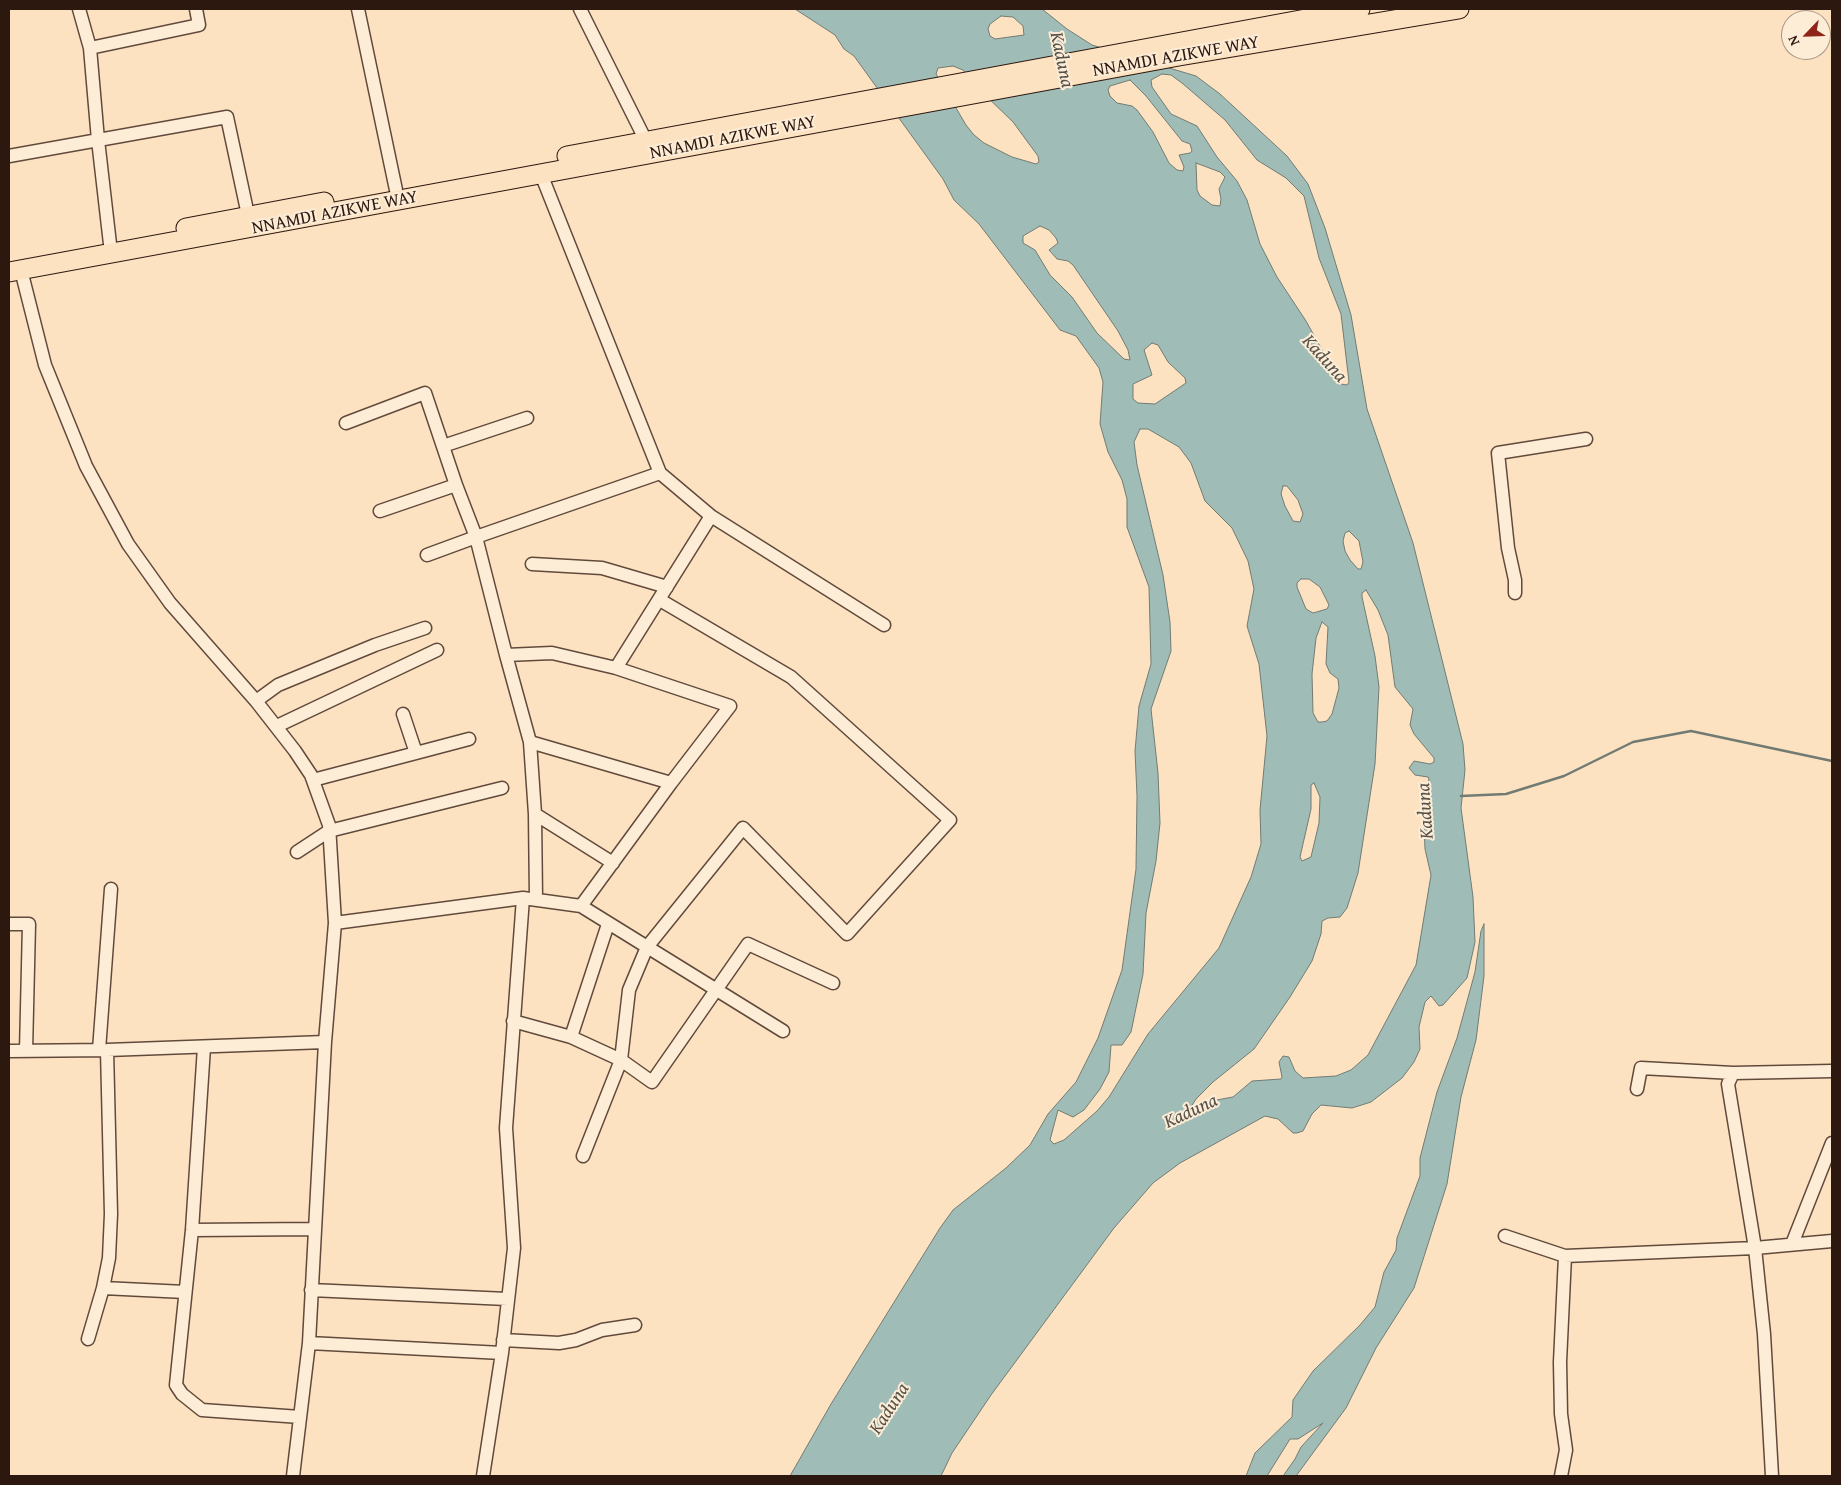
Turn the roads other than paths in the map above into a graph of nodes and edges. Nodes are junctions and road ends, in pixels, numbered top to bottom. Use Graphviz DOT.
graph roads {
  1 [pos="79,9"];
  2 [pos="196,9"];
  3 [pos="358,9"];
  4 [pos="580,9"];
  5 [pos="1360,9"];
  6 [pos="1459,9"];
  7 [pos="90,48"];
  8 [pos="1177,49"];
  9 [pos="836,112"];
  10 [pos="98,140"];
  11 [pos="646,141"];
  12 [pos="9,156"];
  13 [pos="541,174"];
  14 [pos="396,190"];
  15 [pos="248,215"];
  16 [pos="110,244"];
  17 [pos="13,268"];
  18 [pos="527,418"];
  19 [pos="346,423"];
  20 [pos="1586,439"];
  21 [pos="443,446"];
  22 [pos="660,473"];
  23 [pos="456,485"];
  24 [pos="380,511"];
  25 [pos="711,516"];
  26 [pos="476,537"];
  27 [pos="427,555"];
  28 [pos="532,564"];
  29 [pos="668,587"];
  30 [pos="1515,593"];
  31 [pos="660,600"];
  32 [pos="884,625"];
  33 [pos="425,628"];
  34 [pos="437,650"];
  35 [pos="506,655"];
  36 [pos="616,668"];
  37 [pos="256,701"];
  38 [pos="402,714"];
  39 [pos="277,726"];
  40 [pos="469,739"];
  41 [pos="530,742"];
  42 [pos="416,753"];
  43 [pos="313,780"];
  44 [pos="671,783"];
  45 [pos="502,788"];
  46 [pos="535,814"];
  47 [pos="329,831"];
  48 [pos="297,852"];
  49 [pos="613,863"];
  50 [pos="111,889"];
  51 [pos="530,898"];
  52 [pos="581,906"];
  53 [pos="335,923"];
  54 [pos="9,924"];
  55 [pos="608,924"];
  56 [pos="648,947"];
  57 [pos="833,983"];
  58 [pos="716,990"];
  59 [pos="513,1020"];
  60 [pos="783,1031"];
  61 [pos="571,1037"];
  62 [pos="325,1042"];
  63 [pos="204,1047"];
  64 [pos="103,1050"];
  65 [pos="9,1051"];
  66 [pos="26,1051"];
  67 [pos="621,1060"];
  68 [pos="1832,1071"];
  69 [pos="1733,1073"];
  70 [pos="1637,1089"];
  71 [pos="1832,1143"];
  72 [pos="583,1156"];
  73 [pos="314,1229"];
  74 [pos="192,1230"];
  75 [pos="1505,1236"];
  76 [pos="1832,1241"];
  77 [pos="1792,1244"];
  78 [pos="1755,1248"];
  79 [pos="1566,1256"];
  80 [pos="103,1288"];
  81 [pos="311,1290"];
  82 [pos="185,1292"];
  83 [pos="507,1299"];
  84 [pos="634,1325"];
  85 [pos="88,1339"];
  86 [pos="309,1343"];
  87 [pos="503,1346"];
  88 [pos="300,1417"];
  89 [pos="293,1476"];
  90 [pos="300,1476"];
  91 [pos="483,1476"];
  92 [pos="1561,1476"];
  93 [pos="1772,1476"];
  1 -- 7 [label="street"];
  2 -- 7 [label="street"];
  3 -- 14 [label="street"];
  4 -- 11 [label="street"];
  5 -- 8 [label="highway, NNAMDI AZIKWE WAY"];
  6 -- 8 [label="highway, NNAMDI AZIKWE WAY"];
  7 -- 10 [label="street"];
  8 -- 9 [label="highway, NNAMDI AZIKWE WAY"];
  9 -- 11 [label="highway, NNAMDI AZIKWE WAY"];
  9 -- 13 [label="highway, NNAMDI AZIKWE WAY"];
  10 -- 12 [label="street"];
  10 -- 15 [label="street"];
  10 -- 16 [label="street"];
  11 -- 14 [label="highway, NNAMDI AZIKWE WAY"];
  13 -- 17 [label="highway, NNAMDI AZIKWE WAY"];
  13 -- 22 [label="street"];
  14 -- 15 [label="highway, NNAMDI AZIKWE WAY"];
  15 -- 16 [label="highway, NNAMDI AZIKWE WAY"];
  16 -- 17 [label="highway, NNAMDI AZIKWE WAY"];
  17 -- 37 [label="street"];
  18 -- 21 [label="street"];
  19 -- 21 [label="street"];
  20 -- 30 [label="street"];
  21 -- 23 [label="street"];
  22 -- 25 [label="street"];
  22 -- 26 [label="street"];
  23 -- 24 [label="street"];
  23 -- 26 [label="street"];
  25 -- 29 [label="street"];
  25 -- 32 [label="street"];
  26 -- 27 [label="street"];
  26 -- 35 [label="street"];
  28 -- 29 [label="street"];
  29 -- 31 [label="street"];
  31 -- 36 [label="street"];
  31 -- 56 [label="street"];
  33 -- 37 [label="street"];
  34 -- 39 [label="street"];
  35 -- 36 [label="street"];
  35 -- 41 [label="street"];
  36 -- 44 [label="street"];
  37 -- 39 [label="street"];
  38 -- 42 [label="street"];
  39 -- 43 [label="street"];
  40 -- 42 [label="street"];
  41 -- 44 [label="street"];
  41 -- 46 [label="street"];
  42 -- 43 [label="street"];
  43 -- 47 [label="street"];
  44 -- 49 [label="street"];
  45 -- 47 [label="street"];
  46 -- 49 [label="street"];
  46 -- 51 [label="street"];
  47 -- 48 [label="street"];
  47 -- 53 [label="street"];
  49 -- 52 [label="street"];
  50 -- 64 [label="street"];
  51 -- 52 [label="street"];
  51 -- 53 [label="street"];
  51 -- 59 [label="street"];
  52 -- 55 [label="street"];
  53 -- 62 [label="street"];
  54 -- 66 [label="street"];
  55 -- 56 [label="street"];
  55 -- 61 [label="street"];
  56 -- 58 [label="street"];
  56 -- 67 [label="street"];
  57 -- 58 [label="street"];
  58 -- 60 [label="street"];
  58 -- 67 [label="street"];
  59 -- 61 [label="street"];
  59 -- 83 [label="street"];
  61 -- 67 [label="street"];
  62 -- 63 [label="street"];
  62 -- 73 [label="street"];
  63 -- 64 [label="street"];
  63 -- 74 [label="street"];
  64 -- 66 [label="street"];
  64 -- 80 [label="street"];
  65 -- 66 [label="street"];
  67 -- 72 [label="street"];
  68 -- 69 [label="street"];
  69 -- 70 [label="street"];
  69 -- 78 [label="street"];
  71 -- 77 [label="street"];
  73 -- 74 [label="street"];
  73 -- 81 [label="street"];
  74 -- 82 [label="street"];
  75 -- 79 [label="street"];
  76 -- 77 [label="street"];
  77 -- 78 [label="street"];
  78 -- 79 [label="street"];
  78 -- 93 [label="street"];
  79 -- 92 [label="street"];
  80 -- 82 [label="street"];
  80 -- 85 [label="street"];
  81 -- 83 [label="street"];
  81 -- 86 [label="street"];
  82 -- 88 [label="street"];
  83 -- 87 [label="street"];
  84 -- 87 [label="street"];
  86 -- 87 [label="street"];
  86 -- 88 [label="street"];
  87 -- 91 [label="street"];
  88 -- 89 [label="street"];
  89 -- 90 [label="street"];
}
